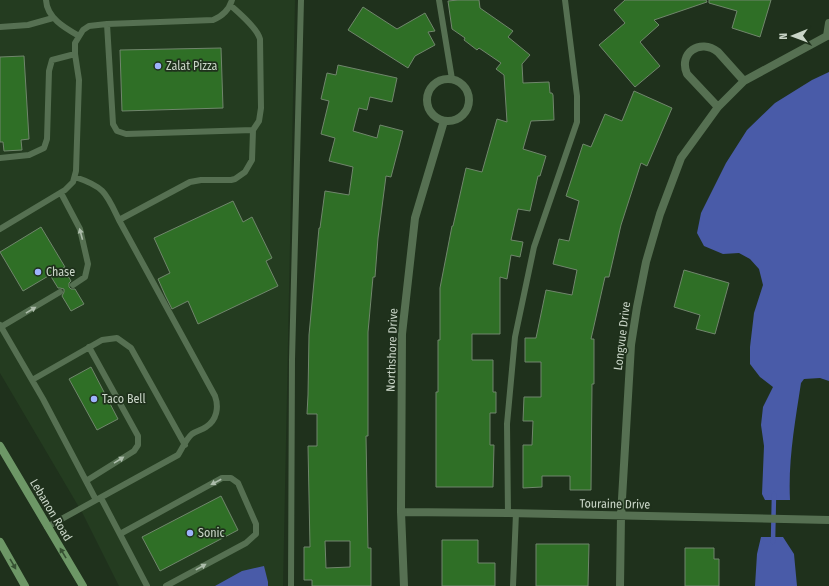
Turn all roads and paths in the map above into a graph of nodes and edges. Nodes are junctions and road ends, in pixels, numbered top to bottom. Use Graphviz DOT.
graph roads {
  1 [pos="46,0"];
  2 [pos="301,0"];
  3 [pos="439,0"];
  4 [pos="565,0"];
  5 [pos="231,2"];
  6 [pos="53,18"];
  7 [pos="829,23"];
  8 [pos="107,24"];
  9 [pos="0,27"];
  10 [pos="828,35"];
  11 [pos="79,36"];
  12 [pos="75,54"];
  13 [pos="452,79"];
  14 [pos="744,82"];
  15 [pos="718,107"];
  16 [pos="444,120"];
  17 [pos="253,130"];
  18 [pos="0,158"];
  19 [pos="75,178"];
  20 [pos="60,193"];
  21 [pos="119,220"];
  22 [pos="0,229"];
  23 [pos="73,285"];
  24 [pos="60,292"];
  25 [pos="1,326"];
  26 [pos="89,347"];
  27 [pos="32,380"];
  28 [pos="185,445"];
  29 [pos="0,446"];
  30 [pos="86,481"];
  31 [pos="98,499"];
  32 [pos="401,512"];
  33 [pos="512,513"];
  34 [pos="621,516"];
  35 [pos="829,520"];
  36 [pos="47,527"];
  37 [pos="120,534"];
  38 [pos="0,542"];
  39 [pos="25,586"];
  40 [pos="83,586"];
  41 [pos="147,586"];
  42 [pos="166,586"];
  43 [pos="290,586"];
  44 [pos="404,586"];
  45 [pos="513,586"];
  46 [pos="620,586"];
  1 -- 6 [label="lane"];
  2 -- 43 [label="lane"];
  3 -- 13 [label="lane"];
  4 -- 33 [label="lane"];
  5 -- 8 [label="lane"];
  5 -- 17 [label="lane"];
  6 -- 9 [label="lane"];
  6 -- 11 [label="lane"];
  7 -- 10 [label="street, Longvue Drive"];
  8 -- 11 [label="lane"];
  8 -- 17 [label="lane"];
  10 -- 14 [label="street, Longvue Drive"];
  11 -- 12 [label="lane"];
  12 -- 18 [label="lane"];
  12 -- 19 [label="lane"];
  13 -- 16 [label="street"];
  13 -- 16 [label="street"];
  14 -- 15 [label="street, Longvue Drive"];
  14 -- 15 [label="street"];
  15 -- 34 [label="street, Longvue Drive"];
  16 -- 32 [label="street, Northshore Drive"];
  17 -- 21 [label="lane"];
  19 -- 20 [label="lane"];
  19 -- 21 [label="lane"];
  20 -- 22 [label="lane"];
  23 -- 20 [label="lane, one-way"];
  21 -- 28 [label="lane"];
  25 -- 24 [label="lane, one-way"];
  25 -- 27 [label="lane"];
  26 -- 27 [label="lane"];
  26 -- 28 [label="lane"];
  30 -- 26 [label="lane, one-way"];
  27 -- 30 [label="lane"];
  28 -- 31 [label="lane"];
  29 -- 36 [label="main road, Lebanon Road"];
  30 -- 31 [label="lane"];
  31 -- 36 [label="lane"];
  31 -- 37 [label="lane"];
  32 -- 33 [label="street, Touraine Drive"];
  32 -- 44 [label="street, Northshore Drive"];
  33 -- 34 [label="street, Touraine Drive"];
  33 -- 45 [label="lane"];
  34 -- 35 [label="street, Touraine Drive"];
  34 -- 46 [label="street, Longvue Drive"];
  40 -- 36 [label="main road, Lebanon Road, one-way"];
  37 -- 41 [label="lane"];
  42 -- 37 [label="lane, one-way"];
  38 -- 39 [label="main road, one-way"];
}
